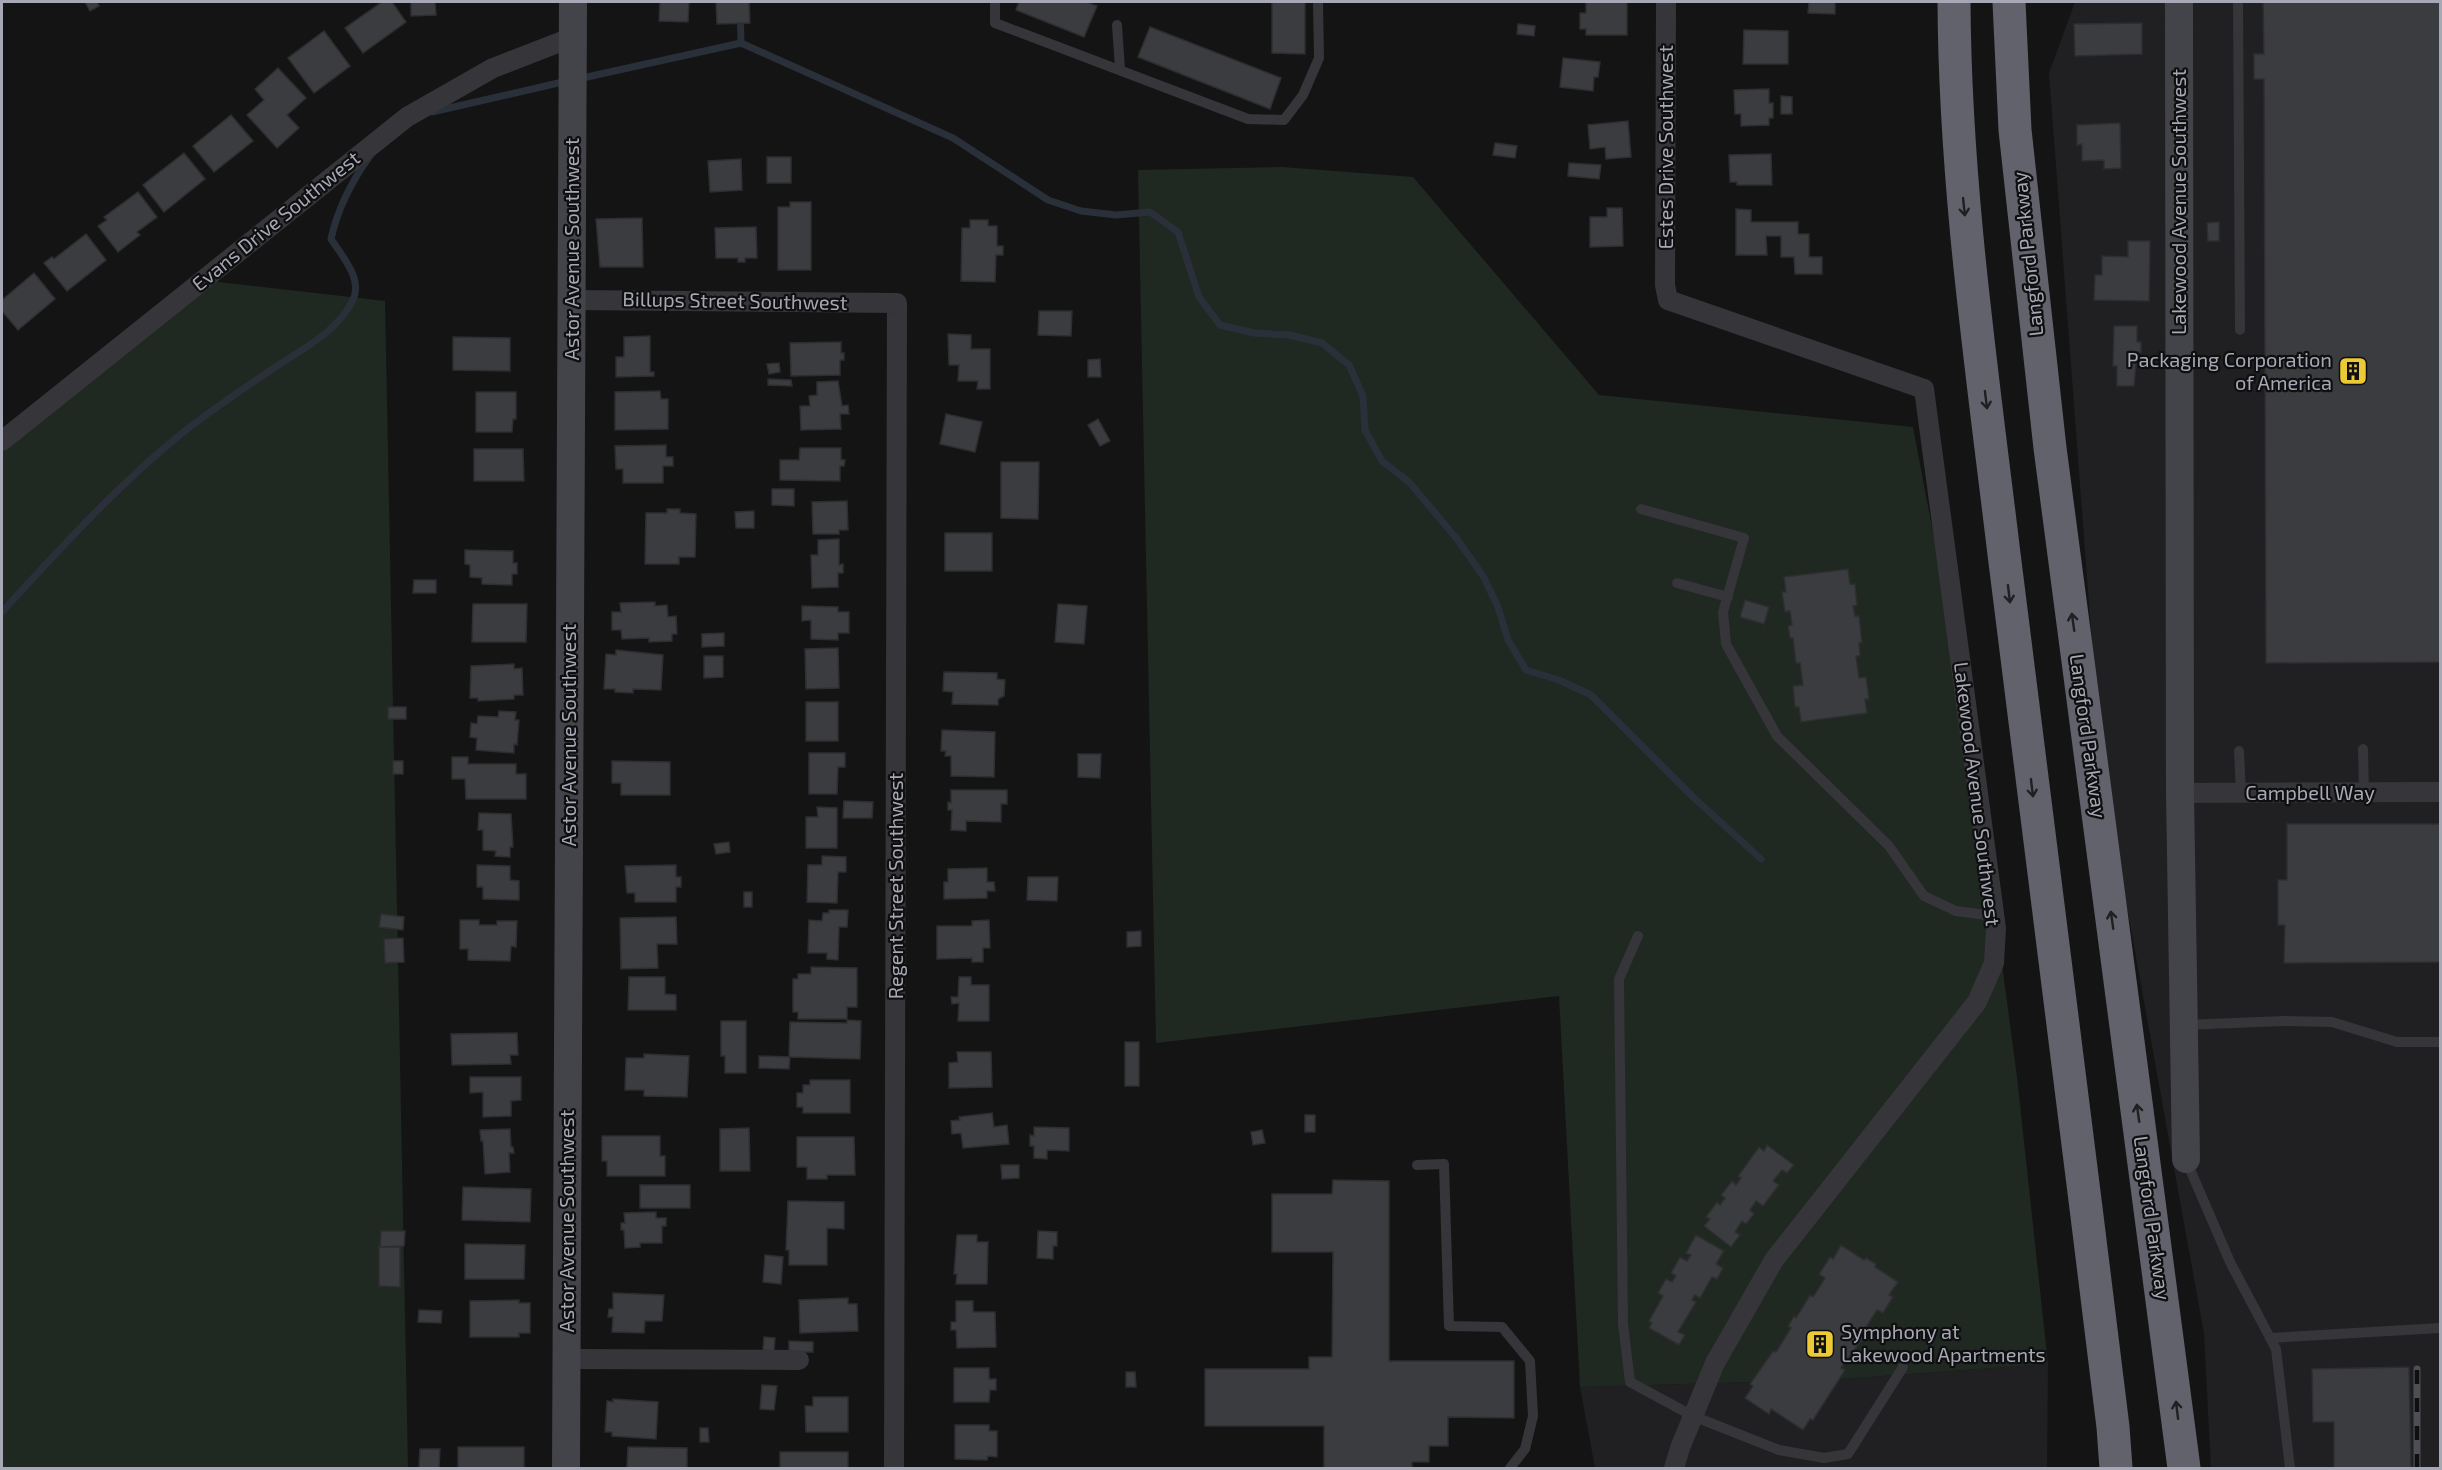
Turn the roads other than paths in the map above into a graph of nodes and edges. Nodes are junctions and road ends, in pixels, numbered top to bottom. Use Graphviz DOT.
graph roads {
  1 [pos="573,2"];
  2 [pos="995,2"];
  3 [pos="1318,2"];
  4 [pos="1666,2"];
  5 [pos="1941,2"];
  6 [pos="1954,2"];
  7 [pos="2009,2"];
  8 [pos="2027,2"];
  9 [pos="2179,2"];
  10 [pos="2238,2"];
  11 [pos="1117,25"];
  12 [pos="573,37"];
  13 [pos="1120,69"];
  14 [pos="2015,130"];
  15 [pos="1959,163"];
  16 [pos="572,300"];
  17 [pos="897,303"];
  18 [pos="2240,330"];
  19 [pos="1885,376"];
  20 [pos="2,441"];
  21 [pos="1641,509"];
  22 [pos="1677,583"];
  23 [pos="1728,597"];
  24 [pos="2363,749"];
  25 [pos="2239,751"];
  26 [pos="2440,792"];
  27 [pos="2180,793"];
  28 [pos="2241,793"];
  29 [pos="2364,793"];
  30 [pos="1994,916"];
  31 [pos="1638,936"];
  32 [pos="2183,1025"];
  33 [pos="2440,1042"];
  34 [pos="2186,1159"];
  35 [pos="1417,1165"];
  36 [pos="2440,1328"];
  37 [pos="2270,1338"];
  38 [pos="566,1359"];
  39 [pos="799,1360"];
  40 [pos="1903,1367"];
  41 [pos="1693,1416"];
  42 [pos="566,1468"];
  43 [pos="894,1468"];
  44 [pos="1510,1468"];
  45 [pos="1674,1468"];
  46 [pos="2116,1468"];
  47 [pos="2184,1468"];
  48 [pos="2290,1468"];
  1 -- 12 [label="street, Astor Avenue Southwest"];
  2 -- 13 [label="lane"];
  3 -- 13 [label="lane"];
  4 -- 19 [label="street, Estes Drive Southwest"];
  5 -- 15 [label="highway"];
  6 -- 15 [label="highway"];
  7 -- 14 [label="highway, Langford Parkway"];
  8 -- 14 [label="highway"];
  9 -- 27 [label="street, Lakewood Avenue Southwest"];
  10 -- 18 [label="lane"];
  11 -- 13 [label="lane"];
  12 -- 16 [label="street, Astor Avenue Southwest"];
  12 -- 20 [label="street, Evans Drive Southwest"];
  47 -- 14 [label="highway, Langford Parkway, one-way"];
  15 -- 46 [label="highway, one-way"];
  16 -- 17 [label="street, Billups Street Southwest"];
  16 -- 38 [label="street, Astor Avenue Southwest"];
  17 -- 43 [label="street, Regent Street Southwest"];
  19 -- 30 [label="street, Lakewood Avenue Southwest"];
  21 -- 23 [label="lane"];
  22 -- 23 [label="lane"];
  23 -- 30 [label="lane"];
  24 -- 29 [label="lane"];
  25 -- 28 [label="lane"];
  26 -- 29 [label="street, Campbell Way"];
  27 -- 28 [label="street, Campbell Way"];
  27 -- 32 [label="street, Lakewood Avenue Southwest"];
  28 -- 29 [label="street, Campbell Way"];
  30 -- 41 [label="street, Lakewood Avenue Southwest"];
  31 -- 41 [label="lane"];
  32 -- 33 [label="lane"];
  32 -- 34 [label="street, Lakewood Avenue Southwest"];
  34 -- 37 [label="lane"];
  35 -- 44 [label="lane"];
  36 -- 37 [label="lane"];
  37 -- 48 [label="lane"];
  38 -- 39 [label="street"];
  38 -- 42 [label="street, Astor Avenue Southwest"];
  40 -- 41 [label="lane"];
  41 -- 45 [label="street, Lakewood Avenue Southwest"];
}
